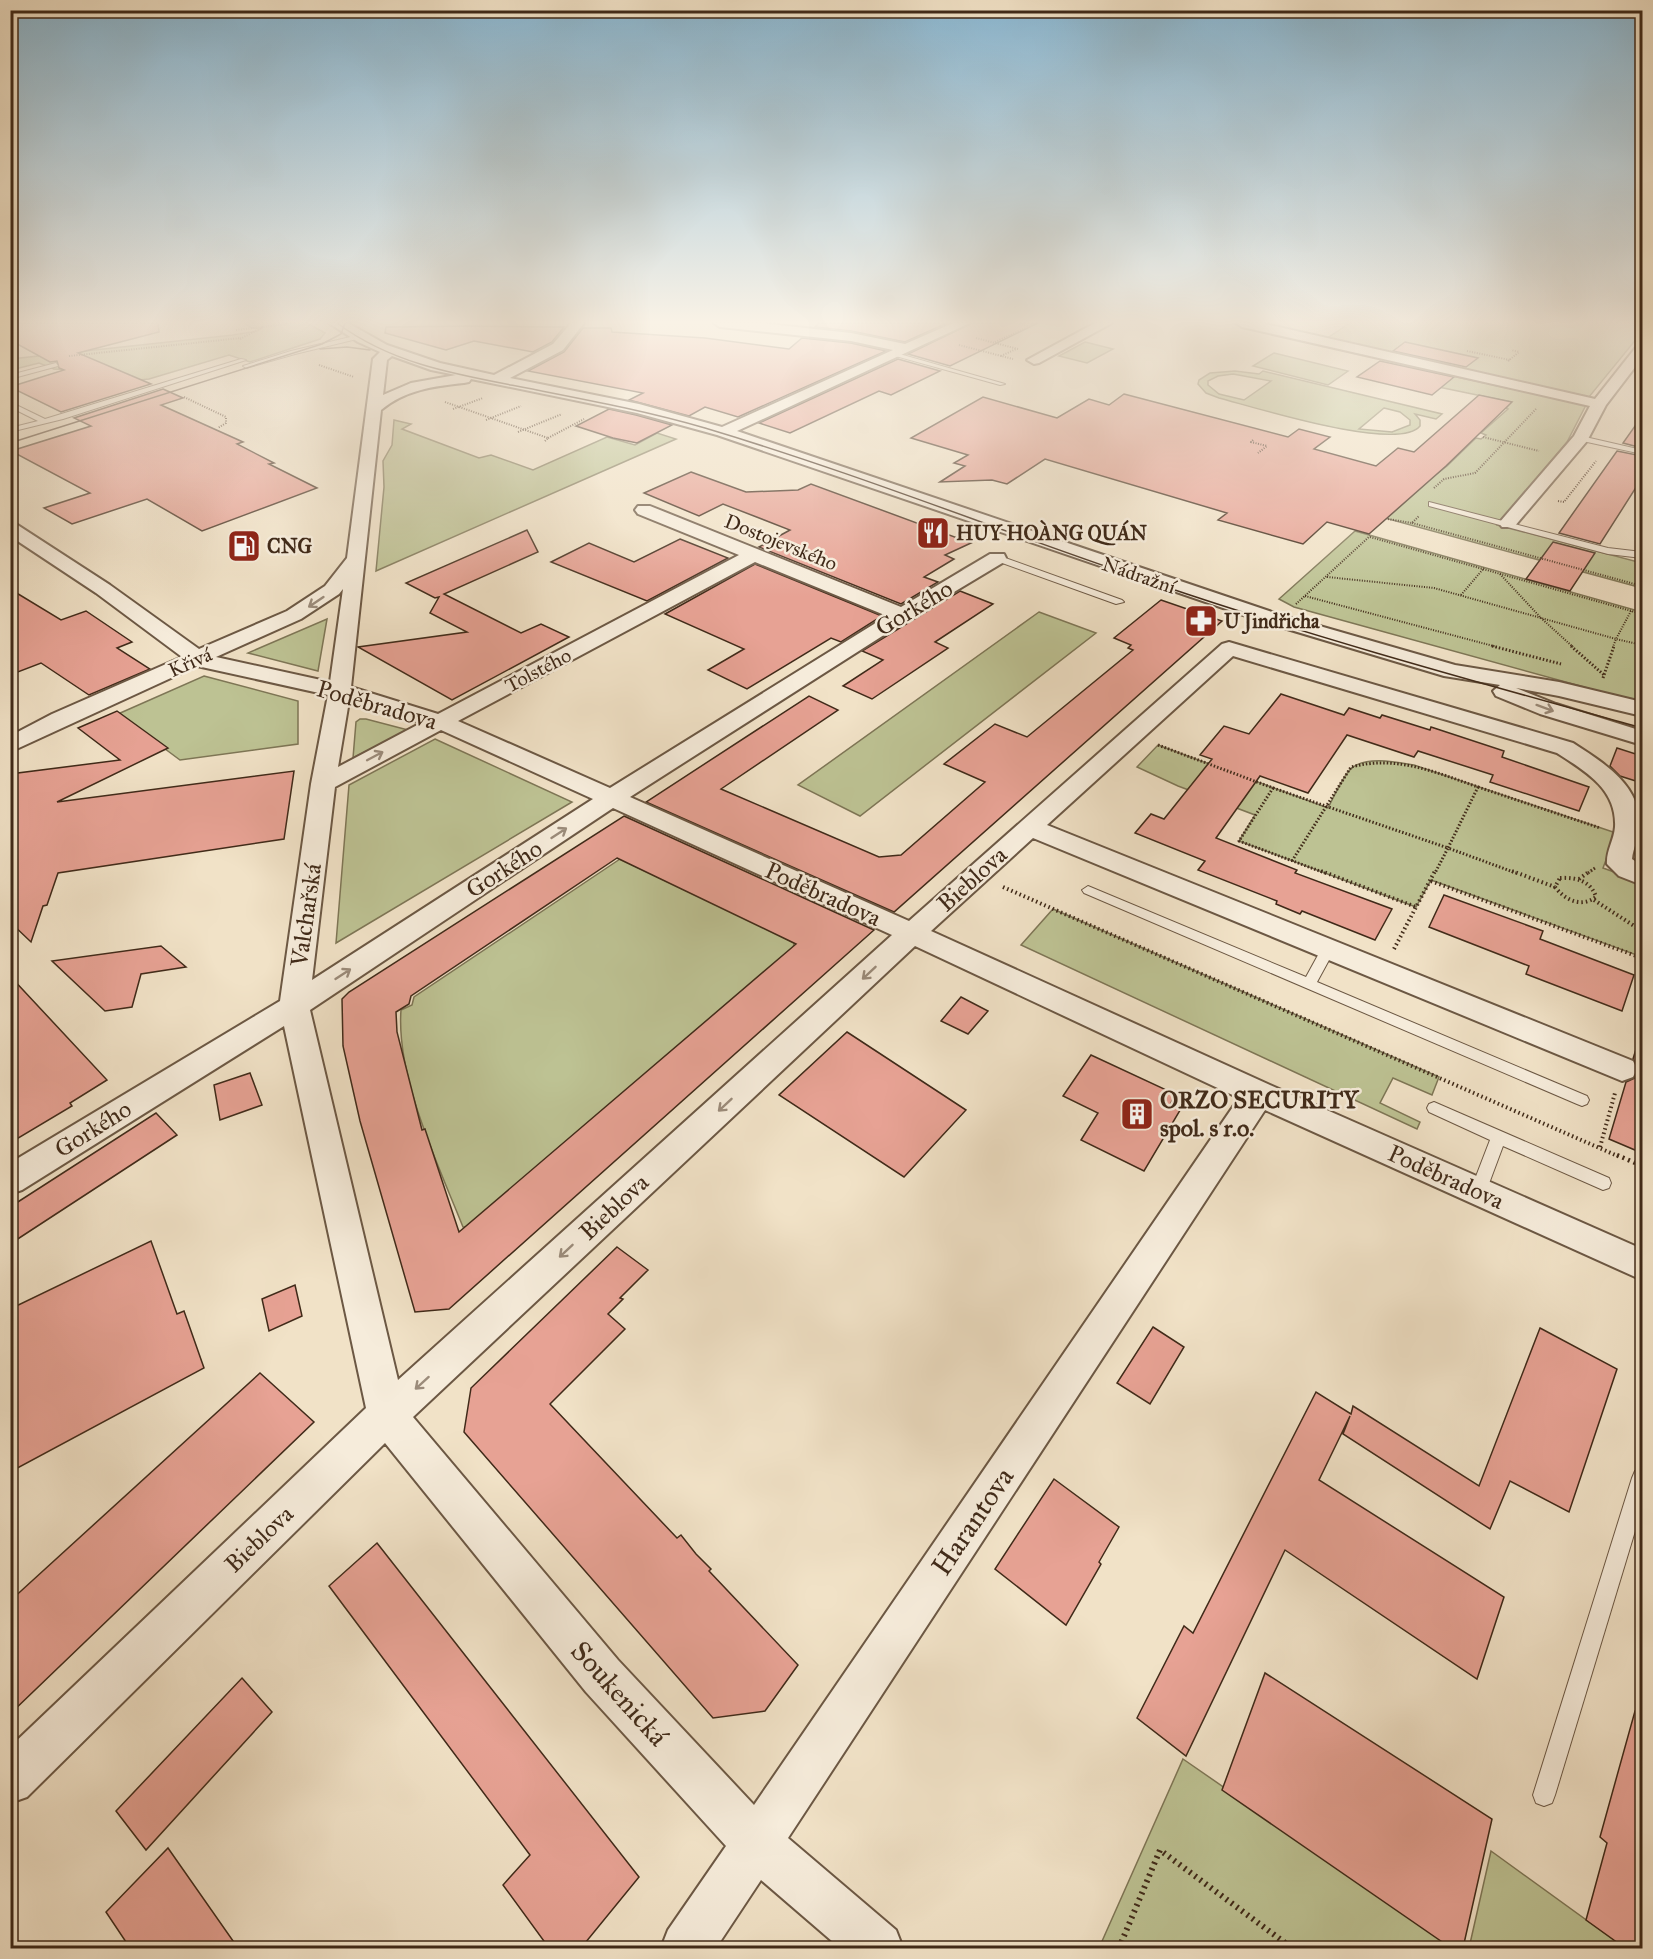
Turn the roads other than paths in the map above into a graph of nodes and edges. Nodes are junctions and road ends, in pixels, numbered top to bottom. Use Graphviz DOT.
graph roads {
  1 [pos="31,414"];
  2 [pos="67,414"];
  3 [pos="70,414"];
  4 [pos="373,414"];
  5 [pos="659,414"];
  6 [pos="762,414"];
  7 [pos="1593,414"];
  8 [pos="82,420"];
  9 [pos="44,421"];
  10 [pos="10,430"];
  11 [pos="723,432"];
  12 [pos="1581,438"];
  13 [pos="1642,452"];
  14 [pos="1431,504"];
  15 [pos="644,510"];
  16 [pos="1508,523"];
  17 [pos="10,528"];
  18 [pos="1642,555"];
  19 [pos="752,556"];
  20 [pos="997,558"];
  21 [pos="355,560"];
  22 [pos="1119,602"];
  23 [pos="902,615"];
  24 [pos="198,659"];
  25 [pos="1452,670"];
  26 [pos="340,691"];
  27 [pos="1642,709"];
  28 [pos="442,722"];
  29 [pos="1642,738"];
  30 [pos="10,745"];
  31 [pos="323,783"];
  32 [pos="612,798"];
  33 [pos="1030,827"];
  34 [pos="1642,876"];
  35 [pos="1088,890"];
  36 [pos="912,933"];
  37 [pos="1328,949"];
  38 [pos="1309,984"];
  39 [pos="294,1006"];
  40 [pos="1622,1069"];
  41 [pos="1259,1095"];
  42 [pos="1582,1100"];
  43 [pos="1434,1108"];
  44 [pos="1499,1137"];
  45 [pos="10,1180"];
  46 [pos="1603,1183"];
  47 [pos="1478,1192"];
  48 [pos="1642,1265"];
  49 [pos="387,1415"];
  50 [pos="1642,1478"];
  51 [pos="10,1780"];
  52 [pos="1544,1795"];
  53 [pos="756,1843"];
  54 [pos="686,1948"];
  55 [pos="878,1948"];
  1 -- 9 [label="lane"];
  2 -- 9 [label="lane"];
  3 -- 8 [label="lane"];
  4 -- 21 [label="street, Valchařská"];
  5 -- 11 [label="street, Nádražní"];
  6 -- 11 [label="street"];
  7 -- 12 [label="street"];
  9 -- 10 [label="lane"];
  11 -- 25 [label="street, Nádražní"];
  12 -- 13 [label="lane"];
  12 -- 16 [label="street"];
  14 -- 16 [label="lane"];
  15 -- 19 [label="street, Dostojevského"];
  16 -- 18 [label="lane"];
  17 -- 24 [label="street, Poděbradova"];
  19 -- 23 [label="street, Dostojevského"];
  19 -- 28 [label="street, Tolstého"];
  20 -- 22 [label="lane"];
  20 -- 23 [label="street, Gorkého"];
  21 -- 24 [label="street, Křivá, one-way"];
  21 -- 26 [label="street, Valchařská"];
  23 -- 32 [label="street, Gorkého"];
  24 -- 26 [label="street, Poděbradova"];
  24 -- 30 [label="street, Křivá"];
  25 -- 27 [label="street, Nádražní"];
  25 -- 29 [label="street, Nádražní, one-way"];
  26 -- 28 [label="street, Poděbradova"];
  26 -- 31 [label="street, Valchařská"];
  31 -- 28 [label="street, Tolstého, one-way"];
  28 -- 32 [label="street, Poděbradova"];
  31 -- 39 [label="street, Valchařská"];
  32 -- 36 [label="street, Poděbradova"];
  39 -- 32 [label="street, Gorkého, one-way"];
  33 -- 34 [label="street, Bieblova"];
  33 -- 36 [label="street, Bieblova"];
  33 -- 37 [label="street"];
  35 -- 38 [label="lane"];
  36 -- 41 [label="street, Poděbradova"];
  36 -- 49 [label="street, Bieblova, one-way"];
  37 -- 38 [label="lane"];
  37 -- 40 [label="street"];
  38 -- 42 [label="lane"];
  39 -- 45 [label="street, Gorkého"];
  39 -- 49 [label="street, Valchařská"];
  41 -- 47 [label="street, Poděbradova"];
  41 -- 53 [label="street, Harantova"];
  43 -- 44 [label="lane"];
  44 -- 46 [label="lane"];
  44 -- 47 [label="lane"];
  47 -- 48 [label="street, Poděbradova"];
  49 -- 51 [label="street, Bieblova"];
  49 -- 53 [label="street, Soukenická"];
  50 -- 52 [label="lane"];
  53 -- 54 [label="street, Harantova"];
  53 -- 55 [label="street, Soukenická"];
}
